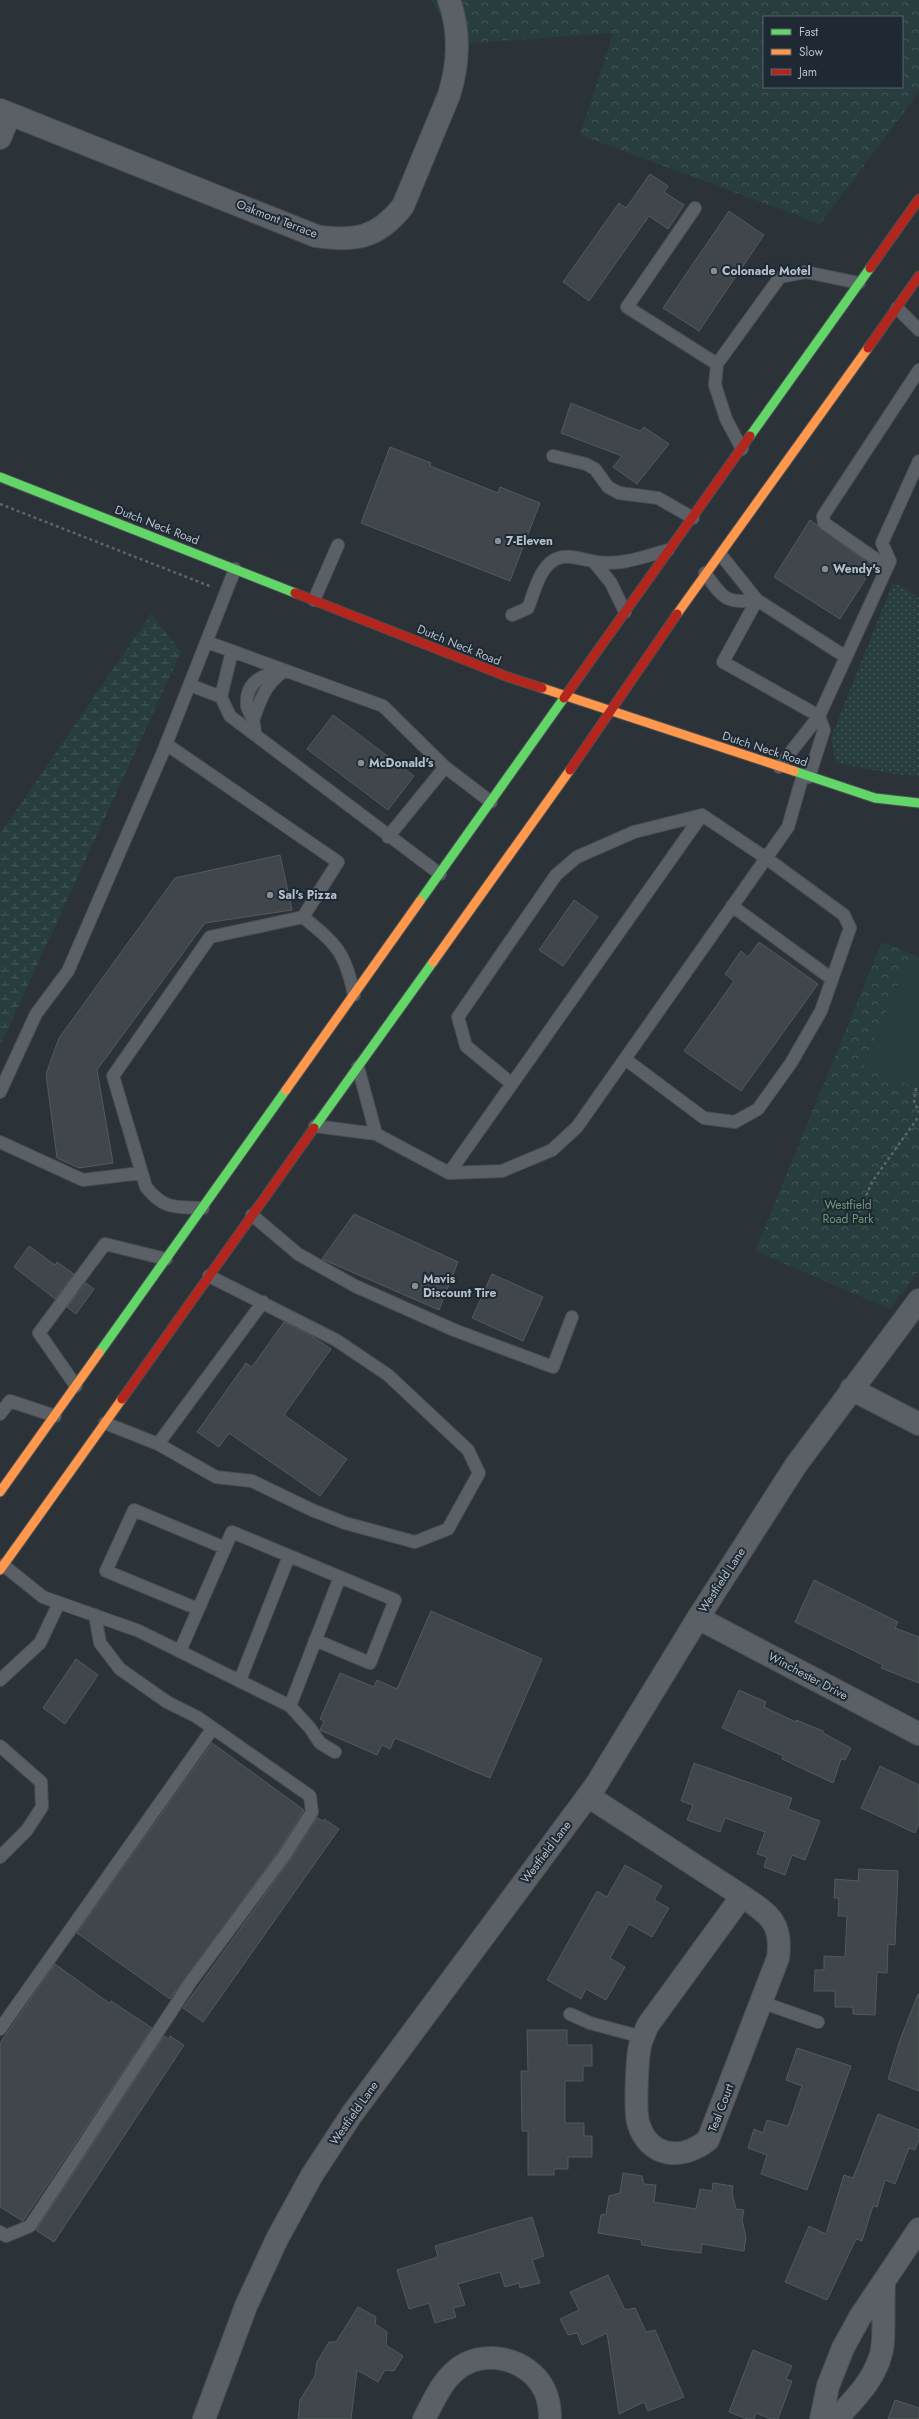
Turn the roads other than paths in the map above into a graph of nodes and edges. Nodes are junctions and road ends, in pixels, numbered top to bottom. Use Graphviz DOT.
graph roads {
  1 [pos="449,0"];
  2 [pos="5,112"];
  3 [pos="0,138"];
  4 [pos="919,199"];
  5 [pos="695,208"];
  6 [pos="919,276"];
  7 [pos="860,283"];
  8 [pos="896,308"];
  9 [pos="919,330"];
  10 [pos="717,364"];
  11 [pos="919,370"];
  12 [pos="742,449"];
  13 [pos="553,456"];
  14 [pos="919,461"];
  15 [pos="0,477"];
  16 [pos="693,518"];
  17 [pos="338,545"];
  18 [pos="671,550"];
  19 [pos="721,555"];
  20 [pos="594,562"];
  21 [pos="887,567"];
  22 [pos="235,569"];
  23 [pos="705,573"];
  24 [pos="314,600"];
  25 [pos="757,600"];
  26 [pos="626,612"];
  27 [pos="512,615"];
  28 [pos="207,642"];
  29 [pos="232,651"];
  30 [pos="846,657"];
  31 [pos="285,670"];
  32 [pos="190,685"];
  33 [pos="566,696"];
  34 [pos="221,697"];
  35 [pos="612,710"];
  36 [pos="819,716"];
  37 [pos="256,735"];
  38 [pos="166,744"];
  39 [pos="445,767"];
  40 [pos="779,767"];
  41 [pos="806,776"];
  42 [pos="491,802"];
  43 [pos="919,803"];
  44 [pos="702,815"];
  45 [pos="388,836"];
  46 [pos="766,858"];
  47 [pos="440,874"];
  48 [pos="732,906"];
  49 [pos="303,917"];
  50 [pos="832,979"];
  51 [pos="354,996"];
  52 [pos="625,1058"];
  53 [pos="358,1067"];
  54 [pos="512,1084"];
  55 [pos="0,1092"];
  56 [pos="315,1126"];
  57 [pos="376,1134"];
  58 [pos="0,1142"];
  59 [pos="449,1173"];
  60 [pos="141,1174"];
  61 [pos="204,1208"];
  62 [pos="252,1215"];
  63 [pos="166,1260"];
  64 [pos="209,1276"];
  65 [pos="919,1300"];
  66 [pos="263,1302"];
  67 [pos="572,1317"];
  68 [pos="76,1386"];
  69 [pos="851,1389"];
  70 [pos="0,1414"];
  71 [pos="55,1416"];
  72 [pos="105,1423"];
  73 [pos="919,1424"];
  74 [pos="158,1444"];
  75 [pos="0,1492"];
  76 [pos="225,1548"];
  77 [pos="289,1556"];
  78 [pos="1,1566"];
  79 [pos="340,1577"];
  80 [pos="59,1603"];
  81 [pos="198,1609"];
  82 [pos="95,1615"];
  83 [pos="698,1618"];
  84 [pos="315,1640"];
  85 [pos="180,1651"];
  86 [pos="0,1680"];
  87 [pos="240,1680"];
  88 [pos="290,1706"];
  89 [pos="212,1728"];
  90 [pos="919,1734"];
  91 [pos="0,1746"];
  92 [pos="335,1752"];
  93 [pos="588,1796"];
  94 [pos="0,1857"];
  95 [pos="742,1896"];
  96 [pos="761,2002"];
  97 [pos="570,2014"];
  98 [pos="818,2022"];
  99 [pos="0,2029"];
  100 [pos="642,2037"];
  101 [pos="919,2229"];
  102 [pos="0,2232"];
  103 [pos="884,2283"];
  104 [pos="204,2419"];
  105 [pos="424,2419"];
  106 [pos="550,2419"];
  107 [pos="821,2419"];
  108 [pos="836,2419"];
  1 -- 2 [label="street, Oakmont Terrace"];
  2 -- 3 [label="street, Oakmont Terrace"];
  4 -- 7 [label="main road"];
  5 -- 10 [label="lane"];
  6 -- 8 [label="main road"];
  7 -- 10 [label="lane"];
  7 -- 12 [label="main road"];
  8 -- 9 [label="lane"];
  8 -- 19 [label="main road"];
  10 -- 12 [label="lane"];
  11 -- 21 [label="lane"];
  12 -- 16 [label="main road"];
  13 -- 16 [label="lane"];
  14 -- 21 [label="lane"];
  15 -- 22 [label="main road, Dutch Neck Road"];
  16 -- 18 [label="main road"];
  17 -- 24 [label="lane"];
  18 -- 20 [label="lane"];
  18 -- 26 [label="main road"];
  19 -- 23 [label="main road"];
  19 -- 25 [label="lane"];
  20 -- 26 [label="lane"];
  20 -- 27 [label="lane"];
  21 -- 30 [label="lane"];
  22 -- 24 [label="main road, Dutch Neck Road"];
  22 -- 28 [label="lane"];
  23 -- 25 [label="lane"];
  23 -- 35 [label="main road"];
  24 -- 33 [label="main road, Dutch Neck Road"];
  25 -- 30 [label="lane"];
  25 -- 36 [label="lane"];
  26 -- 33 [label="main road"];
  28 -- 29 [label="lane"];
  28 -- 32 [label="lane"];
  29 -- 31 [label="lane"];
  29 -- 34 [label="lane"];
  30 -- 36 [label="lane"];
  31 -- 37 [label="lane"];
  31 -- 39 [label="lane"];
  32 -- 34 [label="lane"];
  32 -- 38 [label="lane"];
  33 -- 35 [label="main road, Dutch Neck Road"];
  33 -- 42 [label="main road"];
  34 -- 37 [label="lane"];
  35 -- 40 [label="main road, Dutch Neck Road"];
  35 -- 53 [label="main road"];
  36 -- 40 [label="lane"];
  36 -- 41 [label="lane"];
  37 -- 45 [label="lane"];
  38 -- 49 [label="lane"];
  38 -- 55 [label="lane"];
  39 -- 42 [label="lane"];
  39 -- 45 [label="lane"];
  40 -- 41 [label="main road, Dutch Neck Road"];
  41 -- 43 [label="main road, Dutch Neck Road"];
  41 -- 46 [label="lane"];
  42 -- 47 [label="main road"];
  44 -- 46 [label="lane"];
  44 -- 54 [label="lane"];
  44 -- 54 [label="lane"];
  45 -- 47 [label="lane"];
  46 -- 48 [label="lane"];
  46 -- 50 [label="lane"];
  47 -- 51 [label="main road"];
  48 -- 50 [label="lane"];
  48 -- 52 [label="lane"];
  49 -- 51 [label="lane"];
  49 -- 60 [label="lane"];
  50 -- 52 [label="lane"];
  51 -- 61 [label="main road"];
  52 -- 59 [label="lane"];
  53 -- 56 [label="main road"];
  53 -- 57 [label="lane"];
  54 -- 59 [label="lane"];
  56 -- 57 [label="lane"];
  56 -- 62 [label="main road"];
  57 -- 59 [label="lane"];
  58 -- 60 [label="lane"];
  60 -- 61 [label="lane"];
  61 -- 63 [label="main road"];
  62 -- 64 [label="main road"];
  62 -- 67 [label="lane"];
  63 -- 68 [label="main road"];
  63 -- 68 [label="lane"];
  64 -- 66 [label="lane"];
  64 -- 72 [label="main road"];
  65 -- 69 [label="street, Westfield Lane"];
  66 -- 74 [label="lane"];
  66 -- 74 [label="lane"];
  68 -- 71 [label="main road"];
  69 -- 73 [label="street"];
  69 -- 83 [label="street, Westfield Lane"];
  70 -- 71 [label="lane"];
  71 -- 75 [label="main road"];
  72 -- 74 [label="lane"];
  72 -- 78 [label="main road"];
  76 -- 77 [label="lane"];
  76 -- 81 [label="lane"];
  76 -- 81 [label="lane"];
  77 -- 79 [label="lane"];
  77 -- 87 [label="lane"];
  78 -- 80 [label="lane"];
  79 -- 84 [label="lane"];
  79 -- 84 [label="lane"];
  80 -- 82 [label="lane"];
  80 -- 86 [label="lane"];
  81 -- 85 [label="lane"];
  82 -- 85 [label="lane"];
  82 -- 89 [label="lane"];
  83 -- 90 [label="street, Winchester Drive"];
  83 -- 93 [label="street, Westfield Lane"];
  84 -- 88 [label="lane"];
  85 -- 87 [label="lane"];
  87 -- 88 [label="lane"];
  88 -- 92 [label="lane"];
  89 -- 99 [label="lane"];
  89 -- 102 [label="lane"];
  91 -- 94 [label="lane"];
  93 -- 95 [label="street, Teal Court"];
  93 -- 104 [label="street, Westfield Lane"];
  95 -- 96 [label="street, Teal Court"];
  95 -- 100 [label="street, Teal Court"];
  96 -- 98 [label="lane"];
  96 -- 100 [label="street, Teal Court"];
  97 -- 100 [label="lane"];
  101 -- 103 [label="street"];
  103 -- 107 [label="street"];
  103 -- 108 [label="street"];
  105 -- 106 [label="street"];
}
